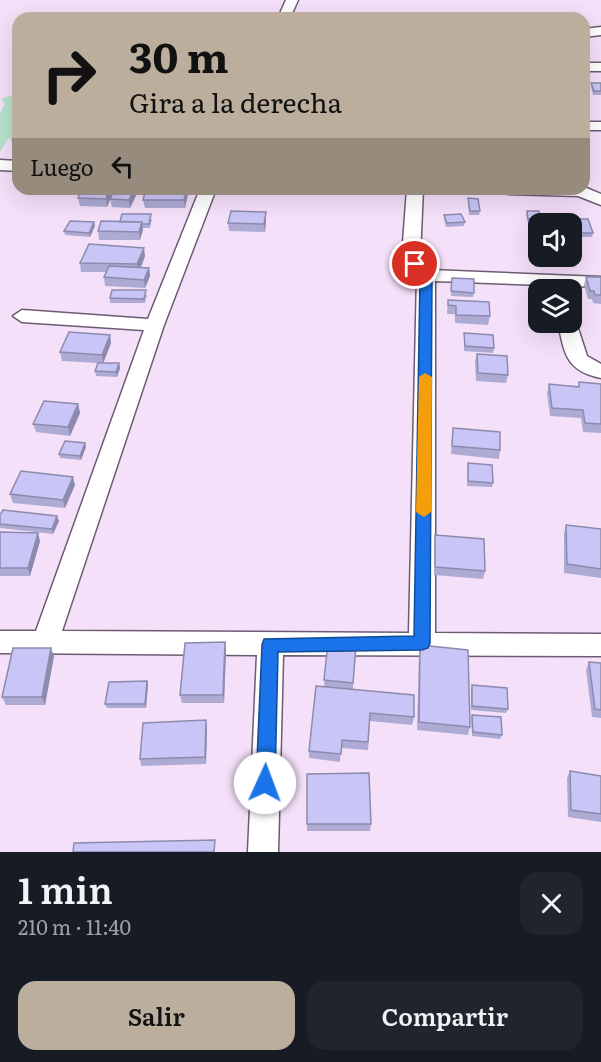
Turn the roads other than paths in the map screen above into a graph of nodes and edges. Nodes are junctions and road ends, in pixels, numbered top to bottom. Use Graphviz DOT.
graph roads {
  1 [pos="206,195"];
  2 [pos="415,195"];
  3 [pos="426,275"];
  4 [pos="601,282"];
  5 [pos="528,283"];
  6 [pos="582,283"];
  7 [pos="22,316"];
  8 [pos="155,325"];
  9 [pos="570,333"];
  10 [pos="601,371"];
  11 [pos="0,642"];
  12 [pos="45,642"];
  13 [pos="422,643"];
  14 [pos="270,645"];
  15 [pos="601,645"];
  16 [pos="263,852"];
  1 -- 8 [label="street"];
  2 -- 3 [label="street"];
  3 -- 5 [label="street"];
  3 -- 13 [label="street"];
  4 -- 6 [label="street"];
  7 -- 8 [label="street"];
  8 -- 12 [label="street"];
  9 -- 10 [label="street"];
  11 -- 12 [label="street"];
  12 -- 14 [label="street"];
  13 -- 14 [label="street"];
  13 -- 15 [label="street"];
  14 -- 16 [label="street"];
}
